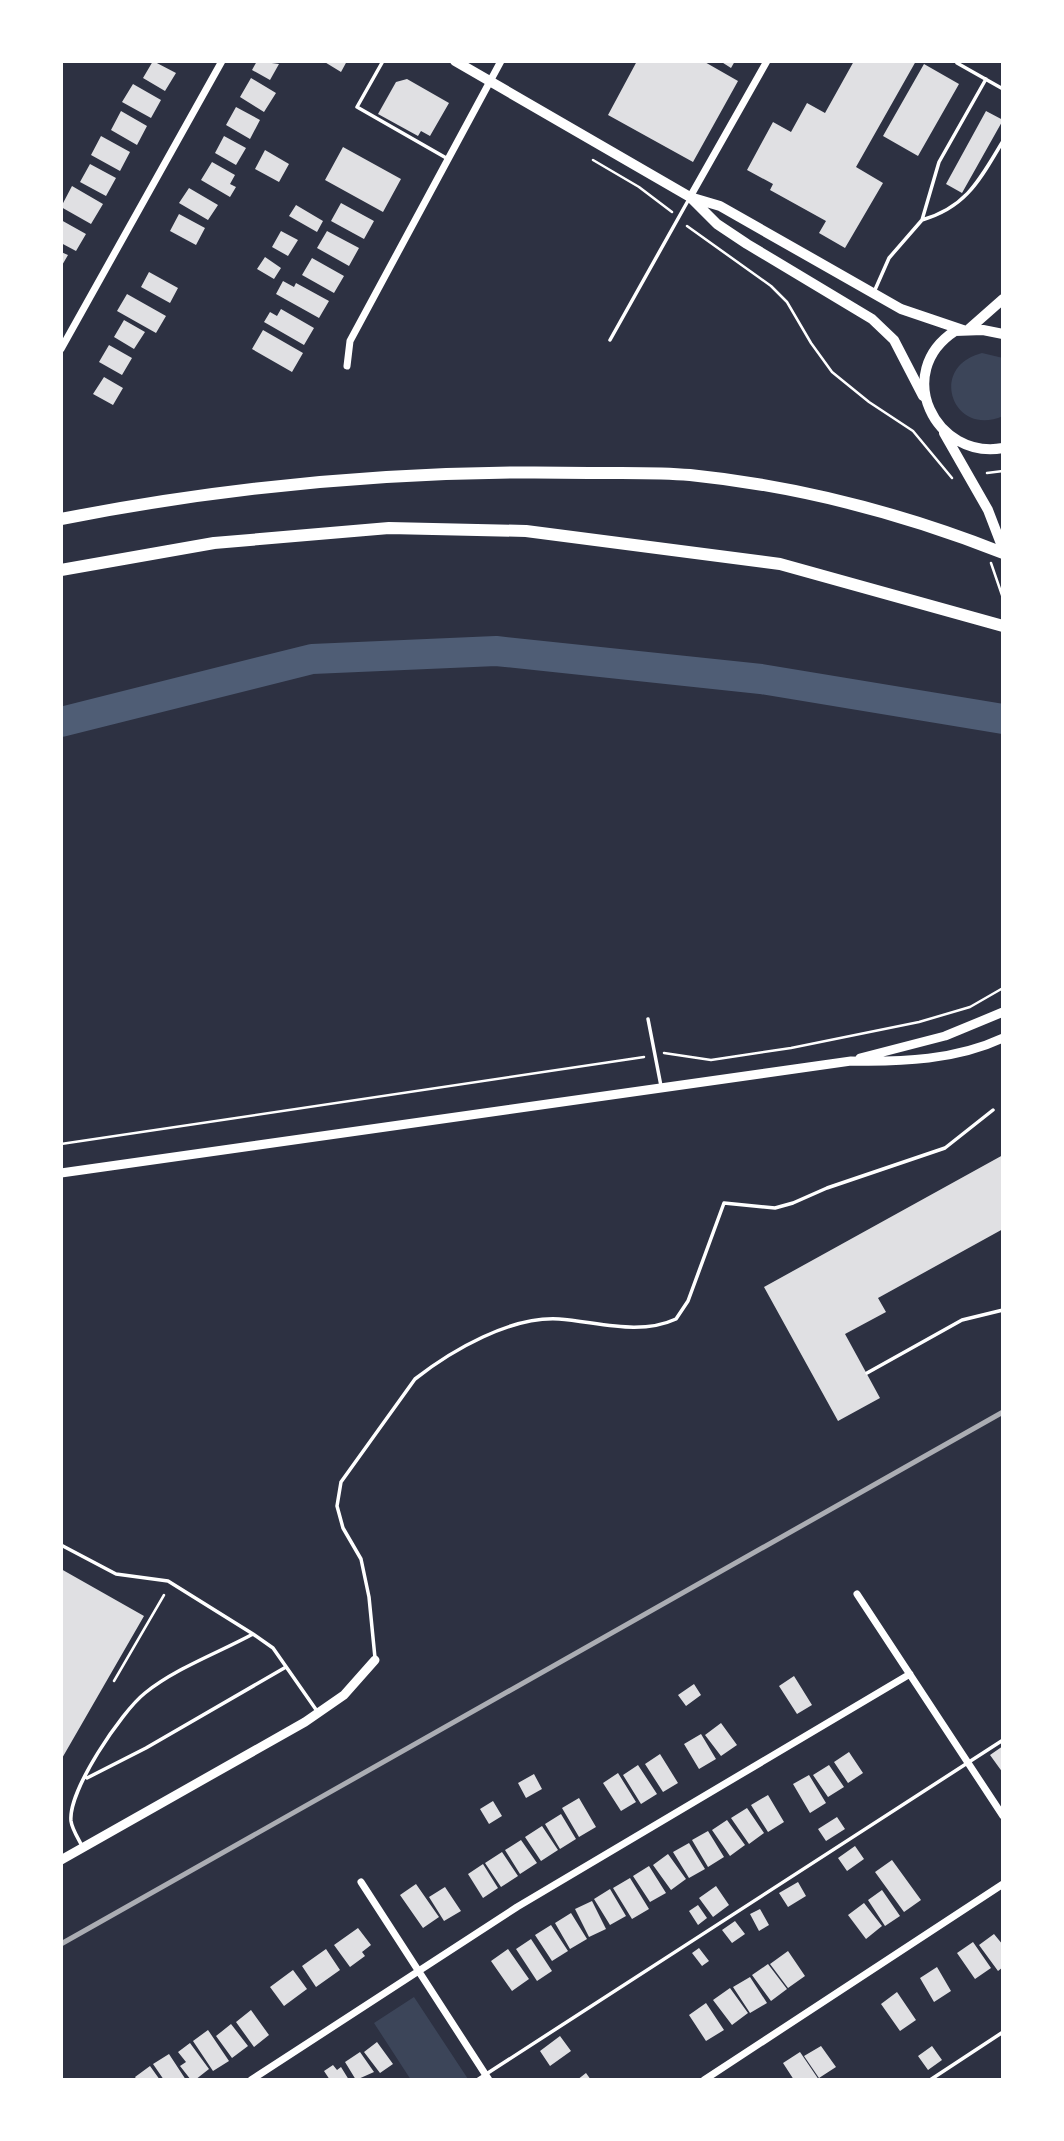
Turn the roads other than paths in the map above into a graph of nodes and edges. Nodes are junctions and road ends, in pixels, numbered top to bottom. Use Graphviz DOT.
graph roads {
  1 [pos="222,61"];
  2 [pos="383,61"];
  3 [pos="455,61"];
  4 [pos="502,61"];
  5 [pos="767,61"];
  6 [pos="957,63"];
  7 [pos="986,79"];
  8 [pos="490,81"];
  9 [pos="1003,89"];
  10 [pos="1003,141"];
  11 [pos="448,159"];
  12 [pos="690,197"];
  13 [pos="922,220"];
  14 [pos="874,294"];
  15 [pos="1003,299"];
  16 [pos="966,330"];
  17 [pos="1003,334"];
  18 [pos="610,340"];
  19 [pos="61,349"];
  20 [pos="347,366"];
  21 [pos="923,396"];
  22 [pos="935,418"];
  23 [pos="1003,448"];
  24 [pos="61,519"];
  25 [pos="1003,551"];
  26 [pos="61,570"];
  27 [pos="996,623"];
  28 [pos="1003,1012"];
  29 [pos="648,1019"];
  30 [pos="1003,1038"];
  31 [pos="851,1061"];
  32 [pos="662,1086"];
  33 [pos="993,1110"];
  34 [pos="61,1173"];
  35 [pos="1003,1310"];
  36 [pos="867,1373"];
  37 [pos="61,1545"];
  38 [pos="857,1594"];
  39 [pos="253,1634"];
  40 [pos="375,1660"];
  41 [pos="286,1667"];
  42 [pos="910,1674"];
  43 [pos="318,1713"];
  44 [pos="1003,1740"];
  45 [pos="967,1762"];
  46 [pos="85,1779"];
  47 [pos="1003,1816"];
  48 [pos="83,1847"];
  49 [pos="61,1860"];
  50 [pos="361,1882"];
  51 [pos="1003,1884"];
  52 [pos="418,1971"];
  53 [pos="1003,2032"];
  54 [pos="487,2077"];
  55 [pos="251,2080"];
  56 [pos="477,2080"];
  57 [pos="704,2080"];
  58 [pos="930,2080"];
  1 -- 19 [label="street"];
  2 -- 11 [label="lane"];
  3 -- 8 [label="main road"];
  4 -- 8 [label="street"];
  5 -- 12 [label="street"];
  6 -- 7 [label="lane"];
  7 -- 9 [label="lane"];
  7 -- 13 [label="lane"];
  8 -- 11 [label="street"];
  8 -- 12 [label="main road"];
  10 -- 13 [label="lane"];
  11 -- 20 [label="street"];
  12 -- 14 [label="main road"];
  12 -- 18 [label="lane"];
  12 -- 21 [label="main road"];
  13 -- 14 [label="lane"];
  14 -- 16 [label="main road"];
  15 -- 16 [label="main road"];
  16 -- 17 [label="main road"];
  16 -- 21 [label="main road"];
  21 -- 22 [label="main road"];
  22 -- 23 [label="main road"];
  22 -- 25 [label="main road"];
  24 -- 25 [label="highway"];
  26 -- 27 [label="highway"];
  28 -- 31 [label="street"];
  29 -- 32 [label="lane"];
  30 -- 31 [label="street"];
  31 -- 32 [label="street"];
  32 -- 34 [label="street"];
  33 -- 40 [label="lane"];
  35 -- 36 [label="lane"];
  37 -- 39 [label="lane"];
  38 -- 42 [label="street"];
  39 -- 41 [label="lane"];
  39 -- 46 [label="lane"];
  40 -- 43 [label="street"];
  41 -- 43 [label="lane"];
  41 -- 46 [label="lane"];
  42 -- 45 [label="street"];
  42 -- 52 [label="street"];
  43 -- 48 [label="street"];
  44 -- 45 [label="lane"];
  45 -- 47 [label="street"];
  45 -- 54 [label="lane"];
  46 -- 48 [label="lane"];
  48 -- 49 [label="street"];
  50 -- 52 [label="street"];
  51 -- 57 [label="street"];
  52 -- 54 [label="street"];
  52 -- 55 [label="street"];
  53 -- 58 [label="lane"];
  54 -- 56 [label="lane"];
}
